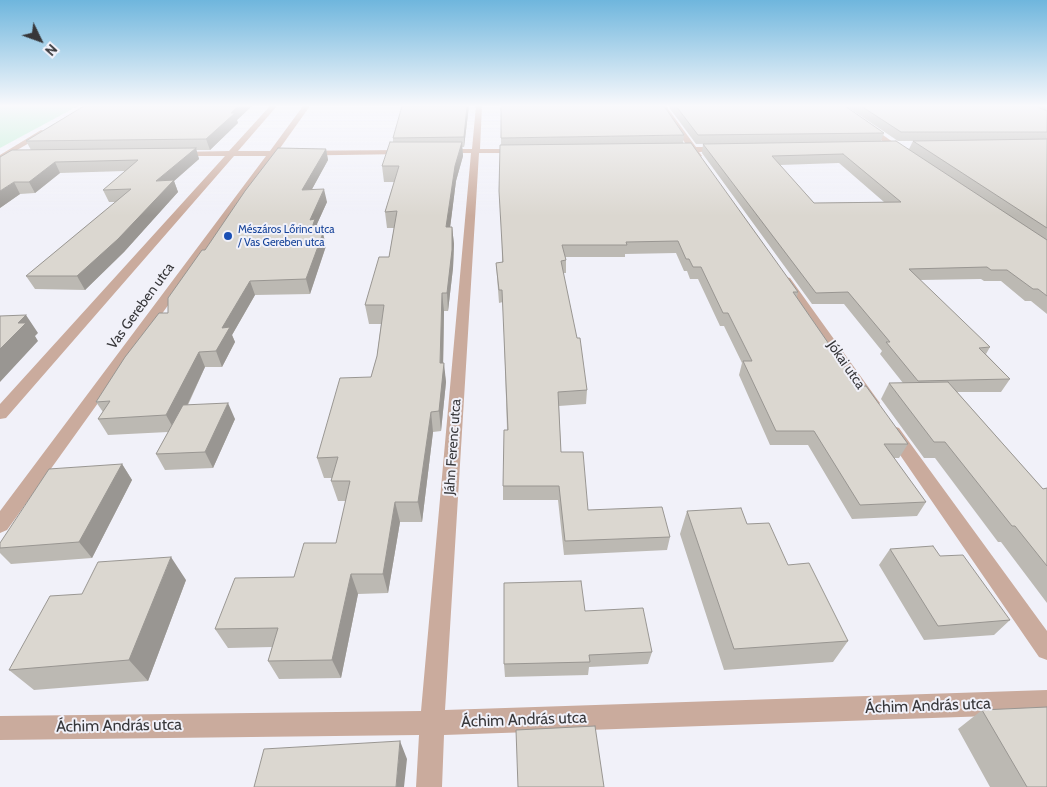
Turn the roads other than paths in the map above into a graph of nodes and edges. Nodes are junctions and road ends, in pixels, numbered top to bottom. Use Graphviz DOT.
graph roads {
  1 [pos="25,143"];
  2 [pos="244,143"];
  3 [pos="279,143"];
  4 [pos="477,143"];
  5 [pos="688,143"];
  6 [pos="890,143"];
  7 [pos="915,146"];
  8 [pos="876,147"];
  9 [pos="896,147"];
  10 [pos="732,149"];
  11 [pos="664,150"];
  12 [pos="693,150"];
  13 [pos="476,151"];
  14 [pos="526,151"];
  15 [pos="418,152"];
  16 [pos="437,152"];
  17 [pos="235,153"];
  18 [pos="167,154"];
  19 [pos="271,154"];
  20 [pos="22,156"];
  21 [pos="1,157"];
  22 [pos="912,158"];
  23 [pos="705,166"];
  24 [pos="779,270"];
  25 [pos="0,414"];
  26 [pos="0,524"];
  27 [pos="1047,649"];
  28 [pos="1047,702"];
  29 [pos="432,723"];
  30 [pos="0,728"];
  31 [pos="429,787"];
  1 -- 21 [label="street"];
  2 -- 17 [label="street, Vas Gereben utca"];
  3 -- 19 [label="street, Vas Gereben utca"];
  4 -- 13 [label="street, Jáhn Ferenc utca"];
  5 -- 12 [label="street"];
  6 -- 9 [label="street"];
  7 -- 9 [label="street"];
  8 -- 9 [label="street"];
  9 -- 22 [label="street"];
  10 -- 12 [label="street"];
  11 -- 12 [label="street"];
  12 -- 23 [label="street"];
  13 -- 14 [label="street"];
  13 -- 16 [label="street"];
  13 -- 29 [label="street, Jáhn Ferenc utca"];
  15 -- 19 [label="street"];
  17 -- 18 [label="street"];
  17 -- 19 [label="street"];
  17 -- 25 [label="street, Vas Gereben utca"];
  19 -- 26 [label="street, Vas Gereben utca"];
  20 -- 21 [label="street"];
  24 -- 27 [label="street, Jókai utca"];
  28 -- 29 [label="street, Áchim András utca"];
  29 -- 30 [label="street, Áchim András utca"];
  29 -- 31 [label="street, Jáhn Ferenc utca"];
}
